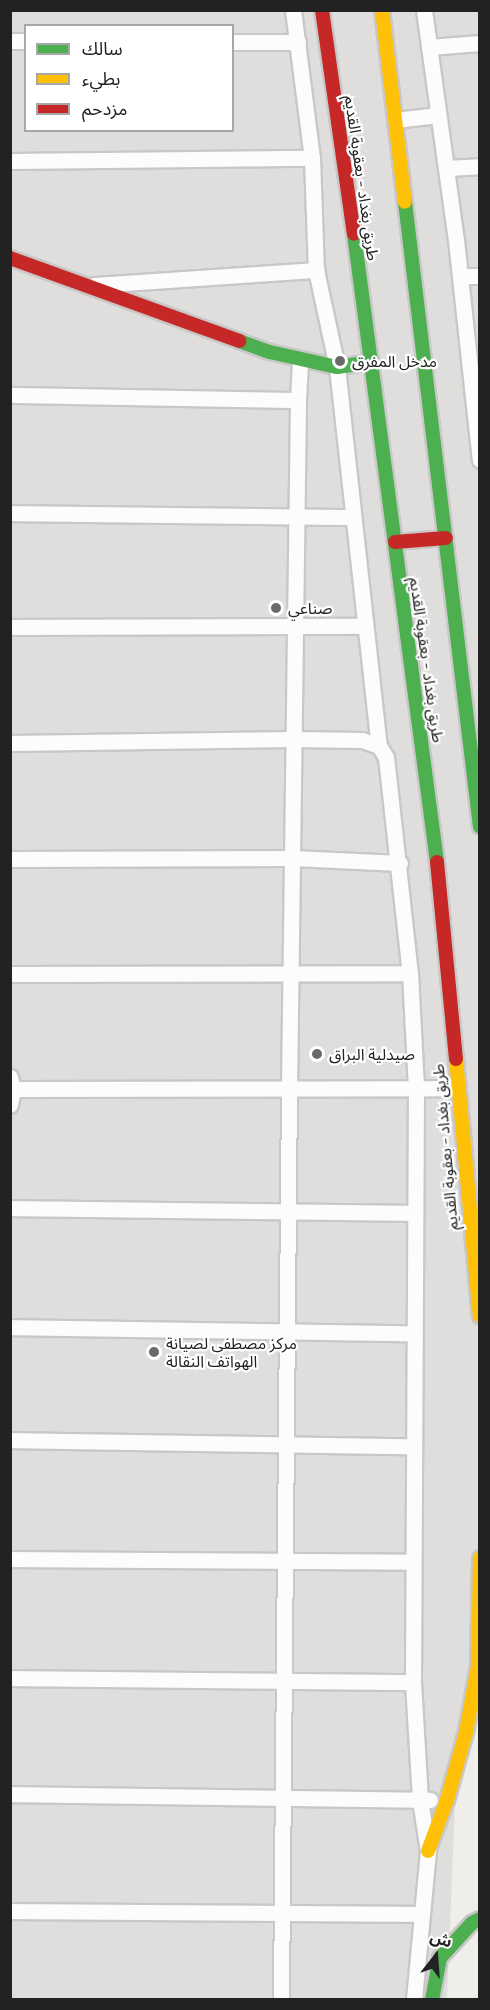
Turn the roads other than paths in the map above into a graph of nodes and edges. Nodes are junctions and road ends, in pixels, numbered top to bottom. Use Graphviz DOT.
graph roads {
  1 [pos="293,10"];
  2 [pos="322,10"];
  3 [pos="382,10"];
  4 [pos="424,10"];
  5 [pos="234,42"];
  6 [pos="298,42"];
  7 [pos="480,43"];
  8 [pos="429,47"];
  9 [pos="438,115"];
  10 [pos="395,120"];
  11 [pos="312,158"];
  12 [pos="10,161"];
  13 [pos="480,166"];
  14 [pos="446,168"];
  15 [pos="10,258"];
  16 [pos="316,270"];
  17 [pos="460,276"];
  18 [pos="480,276"];
  19 [pos="89,286"];
  20 [pos="300,361"];
  21 [pos="371,362"];
  22 [pos="337,367"];
  23 [pos="476,391"];
  24 [pos="10,395"];
  25 [pos="298,400"];
  26 [pos="478,439"];
  27 [pos="480,460"];
  28 [pos="10,513"];
  29 [pos="296,517"];
  30 [pos="353,517"];
  31 [pos="446,538"];
  32 [pos="395,542"];
  33 [pos="295,625"];
  34 [pos="365,626"];
  35 [pos="10,627"];
  36 [pos="472,699"];
  37 [pos="294,739"];
  38 [pos="10,743"];
  39 [pos="379,746"];
  40 [pos="480,828"];
  41 [pos="293,858"];
  42 [pos="10,860"];
  43 [pos="400,863"];
  44 [pos="410,973"];
  45 [pos="10,974"];
  46 [pos="292,975"];
  47 [pos="12,1083"];
  48 [pos="416,1088"];
  49 [pos="456,1088"];
  50 [pos="289,1089"];
  51 [pos="10,1105"];
  52 [pos="10,1208"];
  53 [pos="289,1212"];
  54 [pos="415,1213"];
  55 [pos="480,1316"];
  56 [pos="10,1327"];
  57 [pos="288,1331"];
  58 [pos="414,1333"];
  59 [pos="10,1440"];
  60 [pos="287,1444"];
  61 [pos="414,1446"];
  62 [pos="480,1558"];
  63 [pos="10,1559"];
  64 [pos="286,1561"];
  65 [pos="413,1562"];
  66 [pos="10,1678"];
  67 [pos="284,1680"];
  68 [pos="413,1682"];
  69 [pos="10,1794"];
  70 [pos="283,1798"];
  71 [pos="420,1800"];
  72 [pos="447,1800"];
  73 [pos="428,1851"];
  74 [pos="10,1911"];
  75 [pos="282,1913"];
  76 [pos="422,1914"];
  77 [pos="480,1919"];
  78 [pos="281,2000"];
  79 [pos="414,2000"];
  80 [pos="432,2000"];
  1 -- 6 [label="street"];
  2 -- 21 [label="main road, طريق بغداد - بعقوبة القديم"];
  3 -- 10 [label="main road, طريق بغداد - بعقوبة القديم"];
  4 -- 8 [label="street"];
  5 -- 6 [label="street"];
  6 -- 11 [label="street"];
  7 -- 8 [label="street"];
  8 -- 9 [label="street"];
  9 -- 10 [label="street"];
  9 -- 14 [label="street"];
  10 -- 31 [label="main road, طريق بغداد - بعقوبة القديم"];
  11 -- 12 [label="street"];
  11 -- 16 [label="street"];
  13 -- 14 [label="street"];
  14 -- 17 [label="street"];
  15 -- 19 [label="main road"];
  16 -- 19 [label="street"];
  16 -- 22 [label="street"];
  17 -- 18 [label="street"];
  17 -- 23 [label="street"];
  19 -- 20 [label="main road"];
  20 -- 22 [label="main road"];
  20 -- 25 [label="street"];
  21 -- 22 [label="main road"];
  21 -- 32 [label="main road, طريق بغداد - بعقوبة القديم"];
  22 -- 30 [label="street"];
  23 -- 26 [label="street"];
  24 -- 25 [label="street"];
  25 -- 29 [label="street"];
  26 -- 27 [label="street"];
  28 -- 29 [label="street"];
  29 -- 30 [label="street"];
  29 -- 33 [label="street"];
  30 -- 34 [label="street"];
  31 -- 32 [label="main road"];
  31 -- 36 [label="main road, طريق بغداد - بعقوبة القديم"];
  32 -- 49 [label="main road, طريق بغداد - بعقوبة القديم"];
  33 -- 34 [label="street"];
  33 -- 35 [label="street"];
  33 -- 37 [label="street"];
  34 -- 39 [label="street"];
  36 -- 40 [label="main road, طريق بغداد - بعقوبة القديم"];
  37 -- 38 [label="street"];
  37 -- 39 [label="street"];
  37 -- 41 [label="street"];
  39 -- 43 [label="street"];
  41 -- 42 [label="street"];
  41 -- 43 [label="street"];
  41 -- 46 [label="street"];
  43 -- 44 [label="street"];
  44 -- 46 [label="street"];
  44 -- 48 [label="street"];
  45 -- 46 [label="street"];
  46 -- 50 [label="street"];
  47 -- 50 [label="street"];
  47 -- 51 [label="street"];
  48 -- 49 [label="street"];
  48 -- 50 [label="street"];
  48 -- 54 [label="street"];
  49 -- 55 [label="main road, طريق بغداد - بعقوبة القديم"];
  50 -- 53 [label="street"];
  52 -- 53 [label="street"];
  53 -- 54 [label="street"];
  53 -- 57 [label="street"];
  54 -- 58 [label="street"];
  56 -- 57 [label="street"];
  57 -- 58 [label="street"];
  57 -- 60 [label="street"];
  58 -- 61 [label="street"];
  59 -- 60 [label="street"];
  60 -- 61 [label="street"];
  60 -- 64 [label="street"];
  61 -- 65 [label="street"];
  62 -- 72 [label="main road"];
  63 -- 64 [label="street"];
  64 -- 65 [label="street"];
  64 -- 67 [label="street"];
  65 -- 68 [label="street"];
  66 -- 67 [label="street"];
  67 -- 68 [label="street"];
  67 -- 70 [label="street"];
  68 -- 71 [label="street"];
  69 -- 70 [label="street"];
  70 -- 71 [label="street"];
  70 -- 75 [label="street"];
  71 -- 72 [label="street"];
  71 -- 73 [label="street"];
  72 -- 73 [label="main road"];
  73 -- 76 [label="street"];
  74 -- 75 [label="street"];
  75 -- 76 [label="street"];
  75 -- 78 [label="street"];
  76 -- 79 [label="street"];
  77 -- 80 [label="main road"];
}
